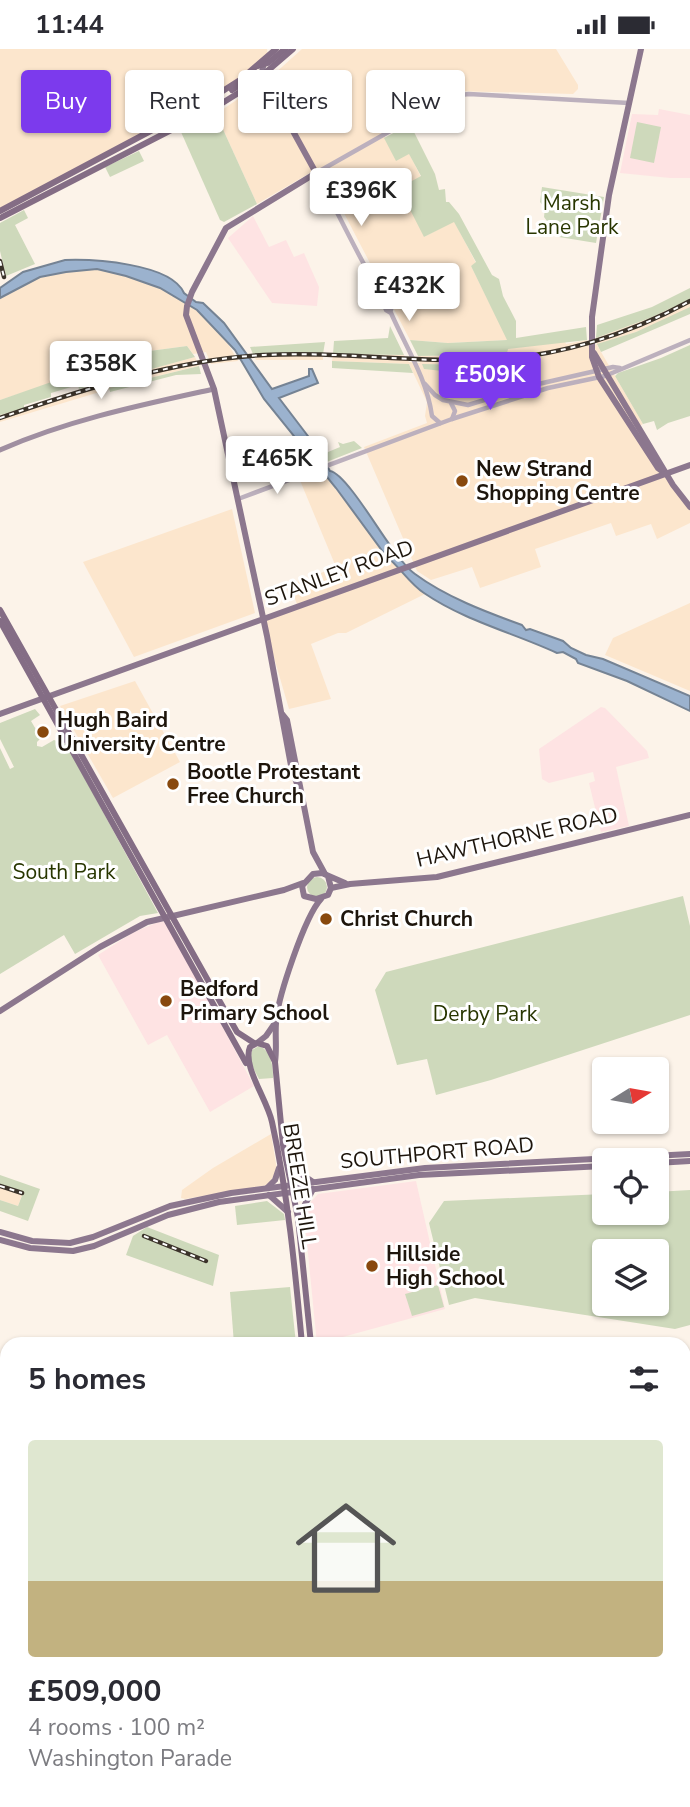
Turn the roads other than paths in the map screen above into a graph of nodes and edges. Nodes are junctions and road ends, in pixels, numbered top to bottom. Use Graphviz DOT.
graph roads {
  1 [pos="276,49"];
  2 [pos="285,49"];
  3 [pos="293,49"];
  4 [pos="641,49"];
  5 [pos="261,64"];
  6 [pos="261,70"];
  7 [pos="269,70"];
  8 [pos="224,89"];
  9 [pos="238,93"];
  10 [pos="629,103"];
  11 [pos="147,133"];
  12 [pos="293,133"];
  13 [pos="316,173"];
  14 [pos="0,211"];
  15 [pos="0,218"];
  16 [pos="690,341"];
  17 [pos="601,373"];
  18 [pos="425,383"];
  19 [pos="214,389"];
  20 [pos="443,400"];
  21 [pos="450,402"];
  22 [pos="432,408"];
  23 [pos="433,417"];
  24 [pos="452,419"];
  25 [pos="441,423"];
  26 [pos="413,432"];
  27 [pos="0,450"];
  28 [pos="690,465"];
  29 [pos="666,474"];
  30 [pos="237,499"];
  31 [pos="690,507"];
  32 [pos="0,610"];
  33 [pos="263,619"];
  34 [pos="0,621"];
  35 [pos="47,698"];
  36 [pos="0,714"];
  37 [pos="690,815"];
  38 [pos="313,852"];
  39 [pos="310,875"];
  40 [pos="326,875"];
  41 [pos="303,883"];
  42 [pos="350,884"];
  43 [pos="331,888"];
  44 [pos="284,890"];
  45 [pos="304,895"];
  46 [pos="321,899"];
  47 [pos="169,916"];
  48 [pos="308,917"];
  49 [pos="0,1011"];
  50 [pos="276,1022"];
  51 [pos="256,1043"];
  52 [pos="275,1062"];
  53 [pos="250,1068"];
  54 [pos="690,1154"];
  55 [pos="286,1159"];
  56 [pos="690,1161"];
  57 [pos="669,1162"];
  58 [pos="592,1167"];
  59 [pos="279,1168"];
  60 [pos="313,1186"];
  61 [pos="293,1189"];
  62 [pos="284,1190"];
  63 [pos="267,1192"];
  64 [pos="288,1212"];
  65 [pos="298,1218"];
  66 [pos="0,1232"];
  67 [pos="0,1240"];
  68 [pos="71,1247"];
  69 [pos="301,1337"];
  70 [pos="310,1337"];
  1 -- 5 [label="highway"];
  2 -- 5 [label="highway"];
  3 -- 7 [label="highway"];
  4 -- 10 [label="main road"];
  5 -- 6 [label="main road"];
  5 -- 8 [label="highway"];
  9 -- 15 [label="highway"];
  10 -- 13 [label="street"];
  10 -- 17 [label="main road"];
  11 -- 14 [label="highway"];
  12 -- 13 [label="main road"];
  13 -- 18 [label="street"];
  13 -- 19 [label="main road"];
  16 -- 17 [label="street"];
  17 -- 21 [label="street"];
  17 -- 24 [label="street"];
  17 -- 29 [label="main road"];
  18 -- 20 [label="street"];
  18 -- 22 [label="street"];
  19 -- 27 [label="main road"];
  19 -- 30 [label="main road"];
  20 -- 21 [label="street"];
  20 -- 22 [label="street"];
  21 -- 24 [label="street"];
  22 -- 23 [label="street"];
  23 -- 25 [label="street"];
  23 -- 26 [label="street"];
  24 -- 25 [label="street"];
  25 -- 26 [label="street"];
  26 -- 30 [label="street"];
  28 -- 29 [label="main road, STANLEY ROAD"];
  29 -- 31 [label="main road"];
  29 -- 33 [label="main road, STANLEY ROAD"];
  30 -- 33 [label="main road"];
  32 -- 35 [label="highway"];
  33 -- 35 [label="main road, STANLEY ROAD"];
  33 -- 38 [label="main road"];
  34 -- 35 [label="highway"];
  35 -- 36 [label="main road, STANLEY ROAD"];
  35 -- 47 [label="highway"];
  37 -- 42 [label="main road, HAWTHORNE ROAD"];
  38 -- 39 [label="main road"];
  38 -- 40 [label="main road"];
  39 -- 40 [label="main road"];
  39 -- 41 [label="main road"];
  40 -- 42 [label="main road, HAWTHORNE ROAD"];
  40 -- 43 [label="main road"];
  41 -- 44 [label="main road"];
  41 -- 45 [label="main road"];
  42 -- 43 [label="main road, HAWTHORNE ROAD"];
  43 -- 46 [label="main road"];
  44 -- 45 [label="main road"];
  44 -- 47 [label="main road"];
  45 -- 46 [label="main road"];
  45 -- 48 [label="main road, BREEZE HILL"];
  46 -- 48 [label="main road, BREEZE HILL"];
  47 -- 49 [label="main road"];
  47 -- 51 [label="highway"];
  47 -- 53 [label="highway, BREEZE HILL"];
  48 -- 50 [label="main road, BREEZE HILL"];
  50 -- 51 [label="main road"];
  50 -- 52 [label="main road, BREEZE HILL"];
  51 -- 52 [label="highway"];
  51 -- 53 [label="highway"];
  52 -- 55 [label="highway, BREEZE HILL"];
  53 -- 59 [label="highway, BREEZE HILL"];
  54 -- 60 [label="main road, SOUTHPORT ROAD"];
  55 -- 60 [label="main road"];
  55 -- 61 [label="highway, BREEZE HILL"];
  56 -- 57 [label="main road"];
  58 -- 60 [label="main road, SOUTHPORT ROAD"];
  59 -- 62 [label="highway, BREEZE HILL"];
  59 -- 63 [label="main road"];
  60 -- 61 [label="main road, SOUTHPORT ROAD"];
  60 -- 65 [label="main road"];
  61 -- 62 [label="main road, SOUTHPORT ROAD"];
  61 -- 65 [label="highway, BREEZE HILL"];
  62 -- 63 [label="main road, SOUTHPORT ROAD"];
  62 -- 64 [label="highway, BREEZE HILL"];
  63 -- 64 [label="main road"];
  63 -- 68 [label="main road, SOUTHPORT ROAD"];
  64 -- 69 [label="highway, BREEZE HILL"];
  65 -- 70 [label="highway, BREEZE HILL"];
  66 -- 68 [label="main road"];
  67 -- 68 [label="main road"];
}
